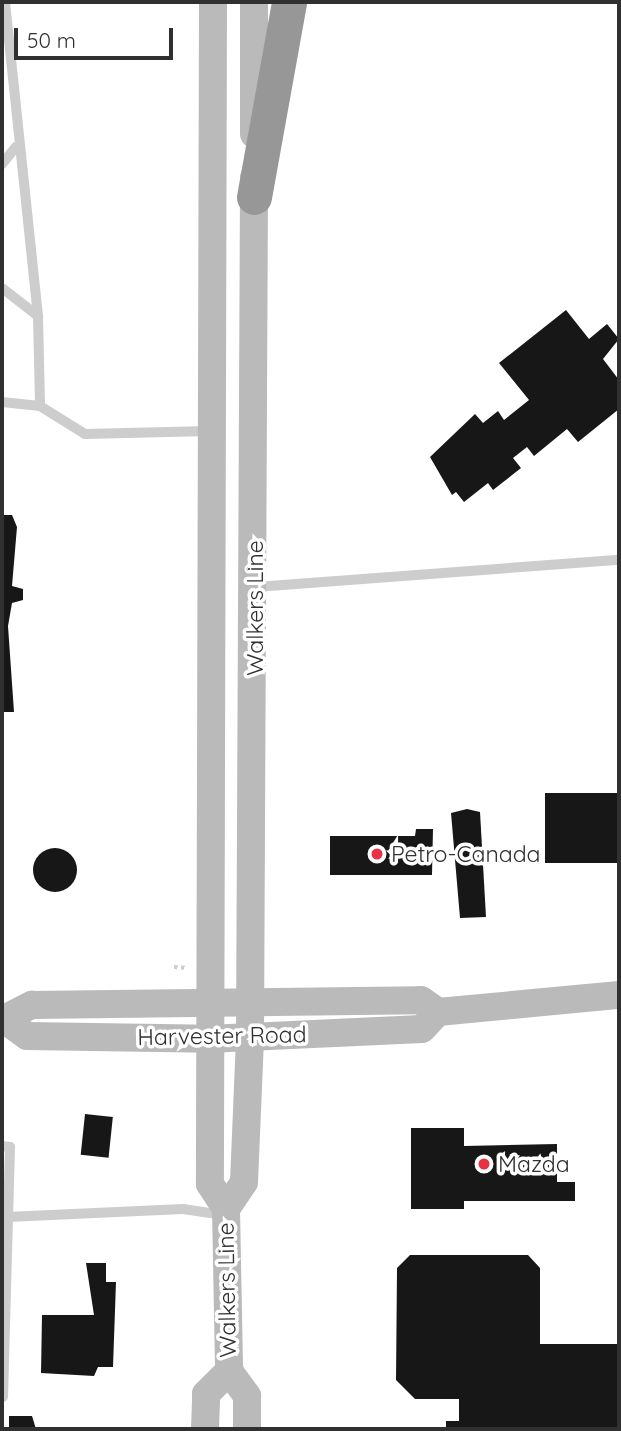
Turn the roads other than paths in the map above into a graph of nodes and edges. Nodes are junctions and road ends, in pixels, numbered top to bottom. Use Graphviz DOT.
graph roads {
  1 [pos="5,2"];
  2 [pos="213,2"];
  3 [pos="254,2"];
  4 [pos="289,2"];
  5 [pos="6,42"];
  6 [pos="16,148"];
  7 [pos="2,164"];
  8 [pos="254,197"];
  9 [pos="2,288"];
  10 [pos="38,316"];
  11 [pos="2,402"];
  12 [pos="40,406"];
  13 [pos="209,431"];
  14 [pos="619,560"];
  15 [pos="256,587"];
  16 [pos="619,995"];
  17 [pos="210,1004"];
  18 [pos="250,1004"];
  19 [pos="438,1012"];
  20 [pos="3,1020"];
  21 [pos="250,1037"];
  22 [pos="208,1038"];
  23 [pos="2,1146"];
  24 [pos="226,1212"];
  25 [pos="7,1217"];
  26 [pos="3,1325"];
  27 [pos="229,1371"];
  28 [pos="3,1397"];
  29 [pos="205,1429"];
  30 [pos="247,1429"];
  1 -- 5 [label="lane"];
  2 -- 13 [label="main road, Walkers Line"];
  3 -- 8 [label="main road, Walkers Line"];
  4 -- 8 [label="highway"];
  5 -- 6 [label="lane"];
  6 -- 7 [label="lane"];
  6 -- 10 [label="lane"];
  8 -- 15 [label="main road, Walkers Line"];
  9 -- 10 [label="lane"];
  10 -- 12 [label="lane"];
  11 -- 12 [label="lane"];
  12 -- 13 [label="lane"];
  13 -- 17 [label="main road, Walkers Line"];
  14 -- 15 [label="lane"];
  15 -- 18 [label="main road, Walkers Line"];
  16 -- 19 [label="main road, Harvester Road"];
  17 -- 18 [label="main road, Harvester Road"];
  17 -- 20 [label="main road, Harvester Road"];
  17 -- 22 [label="main road, Walkers Line"];
  18 -- 19 [label="main road, Harvester Road"];
  18 -- 21 [label="main road, Walkers Line"];
  19 -- 21 [label="main road, Harvester Road"];
  20 -- 22 [label="main road, Harvester Road"];
  21 -- 22 [label="main road, Harvester Road"];
  21 -- 24 [label="main road, Walkers Line"];
  22 -- 24 [label="main road, Walkers Line"];
  23 -- 25 [label="lane"];
  24 -- 25 [label="lane"];
  24 -- 27 [label="main road, Walkers Line"];
  25 -- 26 [label="lane"];
  26 -- 28 [label="lane"];
  27 -- 29 [label="main road, Walkers Line"];
  27 -- 30 [label="main road, Walkers Line"];
}
